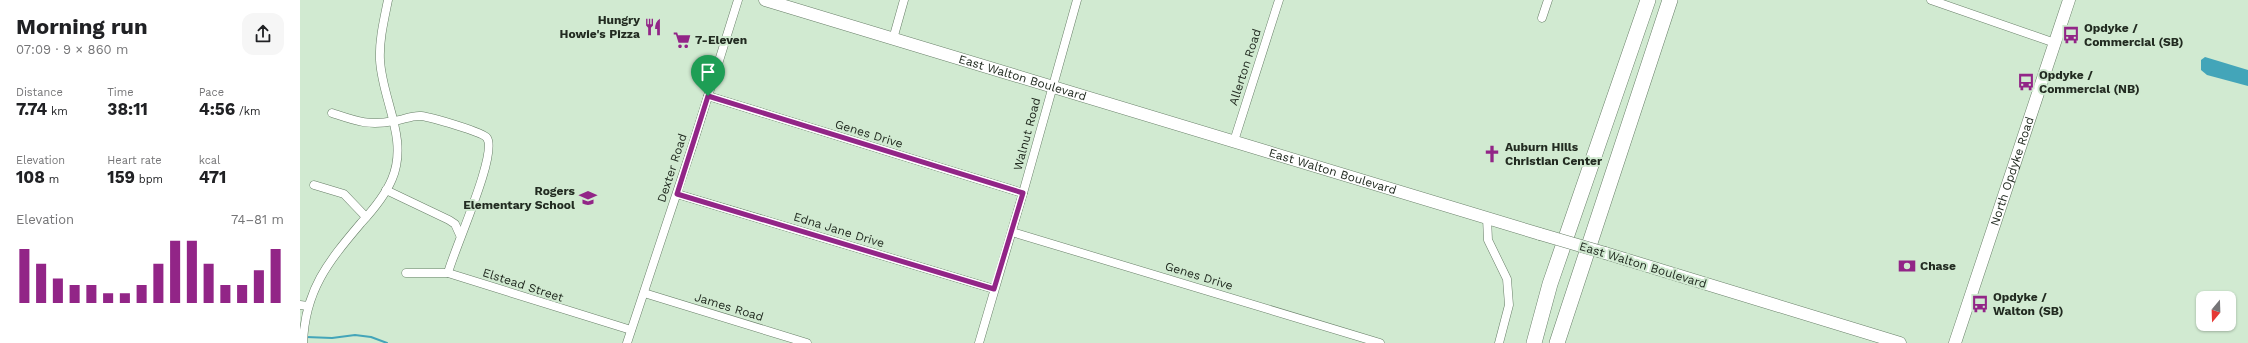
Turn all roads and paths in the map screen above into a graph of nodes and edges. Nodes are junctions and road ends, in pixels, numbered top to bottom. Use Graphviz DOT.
graph roads {
  1 [pos="388,0"];
  2 [pos="738,0"];
  3 [pos="765,0"];
  4 [pos="904,0"];
  5 [pos="1077,0"];
  6 [pos="1279,0"];
  7 [pos="1548,0"];
  8 [pos="1648,0"];
  9 [pos="1670,0"];
  10 [pos="1931,0"];
  11 [pos="2069,0"];
  12 [pos="1542,18"];
  13 [pos="893,39"];
  14 [pos="2055,43"];
  15 [pos="1051,86"];
  16 [pos="708,96"];
  17 [pos="332,113"];
  18 [pos="394,122"];
  19 [pos="1234,141"];
  20 [pos="314,185"];
  21 [pos="386,190"];
  22 [pos="1023,193"];
  23 [pos="677,194"];
  24 [pos="366,217"];
  25 [pos="1487,218"];
  26 [pos="1012,232"];
  27 [pos="460,235"];
  28 [pos="406,273"];
  29 [pos="448,273"];
  30 [pos="994,289"];
  31 [pos="644,293"];
  32 [pos="304,305"];
  33 [pos="303,317"];
  34 [pos="631,330"];
  35 [pos="303,343"];
  36 [pos="627,343"];
  37 [pos="807,343"];
  38 [pos="979,343"];
  39 [pos="1380,343"];
  40 [pos="1499,343"];
  41 [pos="1534,343"];
  42 [pos="1557,343"];
  43 [pos="1900,343"];
  44 [pos="1955,343"];
  1 -- 18 [label="street"];
  2 -- 16 [label="street, Dexter Road"];
  3 -- 13 [label="main road, East Walton Boulevard"];
  4 -- 13 [label="street"];
  5 -- 15 [label="street, Walnut Road"];
  6 -- 19 [label="street, Allerton Road"];
  7 -- 12 [label="street"];
  8 -- 41 [label="highway"];
  9 -- 42 [label="highway"];
  10 -- 14 [label="street"];
  11 -- 14 [label="main road, North Opdyke Road"];
  13 -- 15 [label="main road, East Walton Boulevard"];
  14 -- 44 [label="main road, North Opdyke Road"];
  15 -- 19 [label="main road, East Walton Boulevard"];
  15 -- 22 [label="street, Walnut Road"];
  16 -- 22 [label="street, Genes Drive"];
  16 -- 23 [label="street, Dexter Road"];
  17 -- 18 [label="street"];
  18 -- 21 [label="street"];
  18 -- 27 [label="street"];
  19 -- 25 [label="main road, East Walton Boulevard"];
  20 -- 24 [label="street"];
  21 -- 24 [label="street"];
  21 -- 27 [label="street"];
  22 -- 26 [label="street, Walnut Road"];
  23 -- 30 [label="street, Edna Jane Drive"];
  23 -- 31 [label="street, Dexter Road"];
  24 -- 32 [label="street"];
  25 -- 40 [label="street"];
  25 -- 43 [label="main road, East Walton Boulevard, bridge"];
  26 -- 30 [label="street, Walnut Road"];
  26 -- 39 [label="street, Genes Drive"];
  27 -- 29 [label="street"];
  28 -- 29 [label="street, Elstead Street"];
  29 -- 34 [label="street, Elstead Street"];
  30 -- 38 [label="street, Walnut Road"];
  31 -- 34 [label="street, Dexter Road"];
  31 -- 37 [label="street, James Road"];
  32 -- 33 [label="street"];
  33 -- 35 [label="street"];
  34 -- 36 [label="street, Dexter Road"];
}
